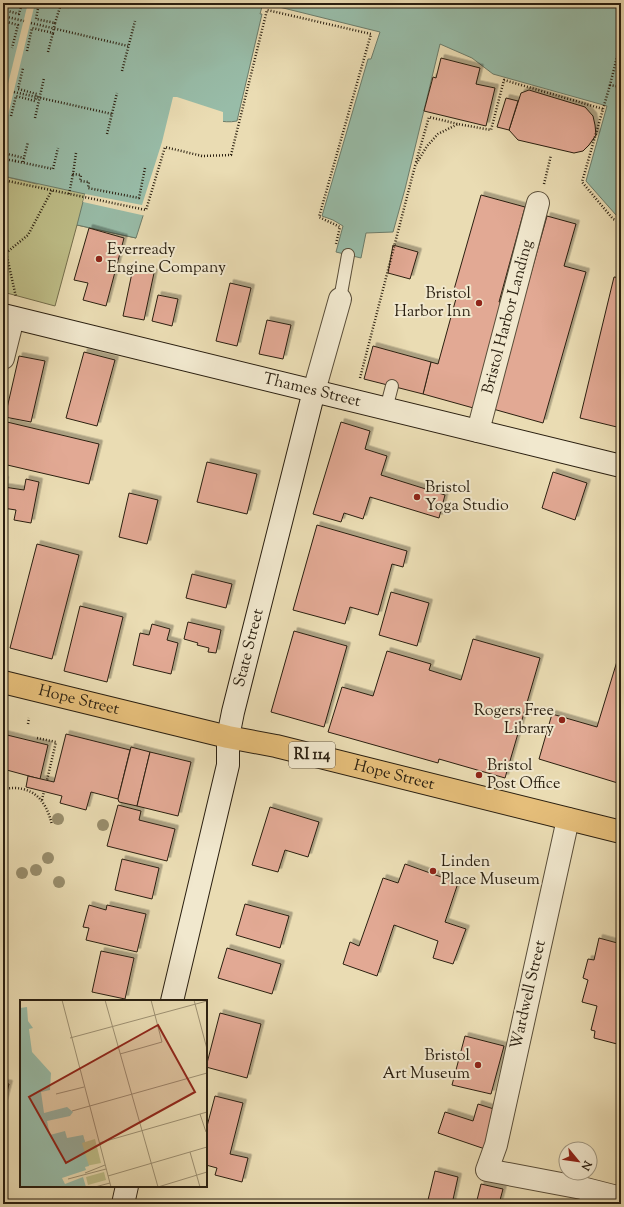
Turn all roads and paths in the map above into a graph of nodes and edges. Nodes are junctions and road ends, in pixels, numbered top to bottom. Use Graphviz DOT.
graph roads {
  1 [pos="22,3"];
  2 [pos="40,3"];
  3 [pos="61,4"];
  4 [pos="3,14"];
  5 [pos="3,21"];
  6 [pos="24,21"];
  7 [pos="135,21"];
  8 [pos="31,23"];
  9 [pos="55,23"];
  10 [pos="54,28"];
  11 [pos="53,33"];
  12 [pos="621,41"];
  13 [pos="128,46"];
  14 [pos="12,48"];
  15 [pos="27,51"];
  16 [pos="48,52"];
  17 [pos="619,55"];
  18 [pos="7,68"];
  19 [pos="23,68"];
  20 [pos="122,71"];
  21 [pos="44,78"];
  22 [pos="3,82"];
  23 [pos="610,84"];
  24 [pos="621,87"];
  25 [pos="14,92"];
  26 [pos="117,93"];
  27 [pos="36,97"];
  28 [pos="40,98"];
  29 [pos="604,109"];
  30 [pos="112,114"];
  31 [pos="11,116"];
  32 [pos="35,118"];
  33 [pos="458,124"];
  34 [pos="7,134"];
  35 [pos="107,134"];
  36 [pos="28,142"];
  37 [pos="58,148"];
  38 [pos="3,152"];
  39 [pos="76,153"];
  40 [pos="551,155"];
  41 [pos="24,158"];
  42 [pos="3,159"];
  43 [pos="15,161"];
  44 [pos="22,162"];
  45 [pos="415,166"];
  46 [pos="145,168"];
  47 [pos="73,174"];
  48 [pos="545,178"];
  49 [pos="3,180"];
  50 [pos="52,190"];
  51 [pos="69,194"];
  52 [pos="538,203"];
  53 [pos="621,222"];
  54 [pos="3,239"];
  55 [pos="334,250"];
  56 [pos="5,254"];
  57 [pos="348,255"];
  58 [pos="340,299"];
  59 [pos="12,318"];
  60 [pos="3,358"];
  61 [pos="360,378"];
  62 [pos="392,386"];
  63 [pos="314,391"];
  64 [pos="386,409"];
  65 [pos="478,431"];
  66 [pos="621,466"];
  67 [pos="3,682"];
  68 [pos="29,718"];
  69 [pos="28,724"];
  70 [pos="228,736"];
  71 [pos="38,738"];
  72 [pos="47,780"];
  73 [pos="3,789"];
  74 [pos="44,791"];
  75 [pos="42,800"];
  76 [pos="568,819"];
  77 [pos="52,826"];
  78 [pos="621,832"];
  79 [pos="172,1000"];
  80 [pos="127,1187"];
  81 [pos="621,1198"];
  82 [pos="123,1204"];
  1 -- 4 [label="path"];
  2 -- 9 [label="path"];
  3 -- 9 [label="path"];
  4 -- 6 [label="path"];
  5 -- 14 [label="path"];
  7 -- 13 [label="path"];
  8 -- 10 [label="path"];
  9 -- 10 [label="path"];
  10 -- 11 [label="path"];
  10 -- 13 [label="path"];
  11 -- 15 [label="path"];
  11 -- 16 [label="path"];
  12 -- 17 [label="path"];
  13 -- 20 [label="path"];
  17 -- 23 [label="path"];
  18 -- 22 [label="path"];
  19 -- 27 [label="path"];
  21 -- 28 [label="path"];
  23 -- 24 [label="path"];
  23 -- 29 [label="path"];
  25 -- 27 [label="path"];
  26 -- 30 [label="path"];
  27 -- 28 [label="path"];
  27 -- 31 [label="path"];
  28 -- 30 [label="path"];
  28 -- 32 [label="path"];
  29 -- 33 [label="path"];
  29 -- 53 [label="path"];
  30 -- 35 [label="path"];
  33 -- 45 [label="path"];
  33 -- 45 [label="path"];
  34 -- 38 [label="path"];
  36 -- 41 [label="path"];
  37 -- 44 [label="path"];
  38 -- 41 [label="path"];
  39 -- 47 [label="path"];
  40 -- 48 [label="path"];
  41 -- 44 [label="path"];
  42 -- 44 [label="path"];
  43 -- 44 [label="path"];
  45 -- 61 [label="path"];
  46 -- 47 [label="path"];
  47 -- 51 [label="path"];
  49 -- 50 [label="path"];
  50 -- 51 [label="path"];
  50 -- 56 [label="path"];
  51 -- 55 [label="path"];
  52 -- 65 [label="street, Bristol Harbor Landing"];
  54 -- 56 [label="path"];
  56 -- 59 [label="path"];
  57 -- 58 [label="lane"];
  58 -- 63 [label="street, State Street"];
  59 -- 60 [label="street"];
  59 -- 63 [label="street, Thames Street"];
  62 -- 64 [label="lane"];
  63 -- 64 [label="street, Thames Street"];
  63 -- 70 [label="street, State Street"];
  64 -- 65 [label="street, Thames Street"];
  65 -- 66 [label="street, Thames Street"];
  67 -- 70 [label="main road, Hope Street / RI 114"];
  68 -- 69 [label="path"];
  70 -- 76 [label="main road, Hope Street / RI 114"];
  70 -- 79 [label="street, State Street"];
  71 -- 72 [label="path"];
  73 -- 75 [label="path"];
  74 -- 75 [label="path"];
  75 -- 77 [label="path"];
  76 -- 78 [label="main road, Hope Street / RI 114"];
  76 -- 81 [label="street, Wardwell Street"];
  80 -- 82 [label="street"];
}
